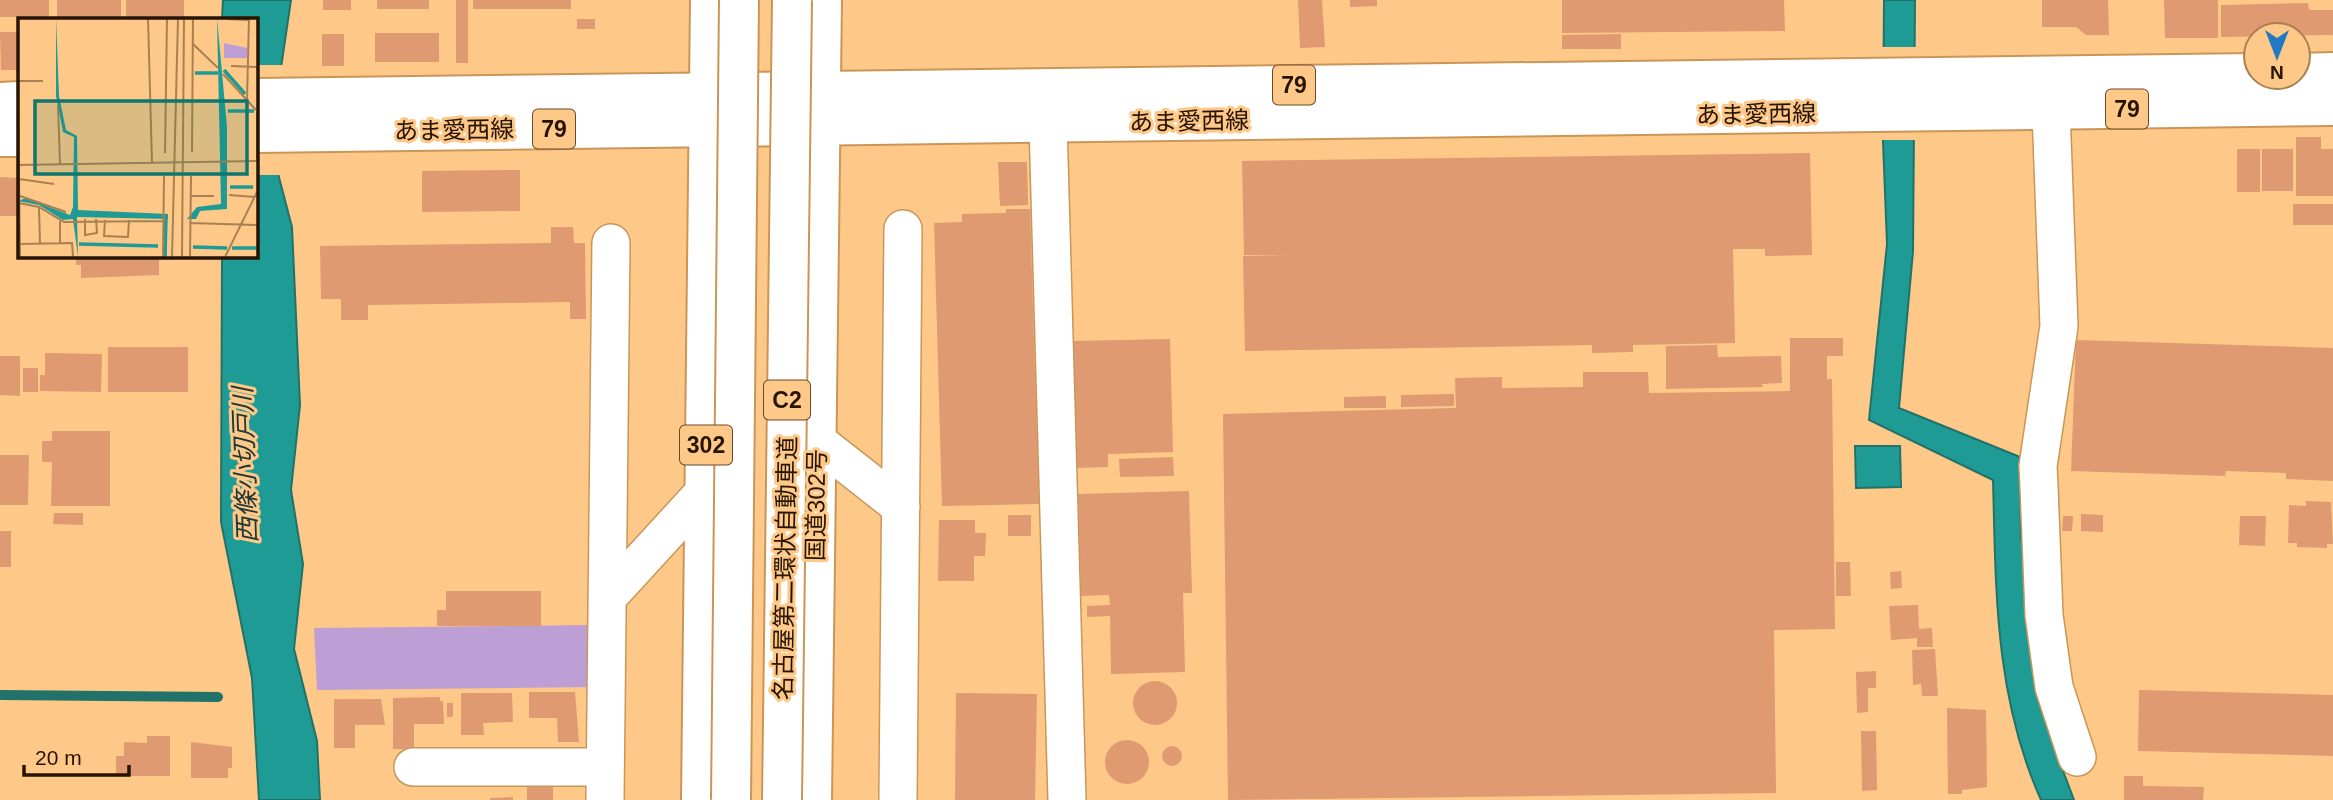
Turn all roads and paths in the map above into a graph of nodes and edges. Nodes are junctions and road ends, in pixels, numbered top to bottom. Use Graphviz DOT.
graph roads {
  1 [pos="710,0"];
  2 [pos="739,0"];
  3 [pos="792,0"];
  4 [pos="822,0"];
  5 [pos="2333,72"];
  6 [pos="2312,73"];
  7 [pos="2242,74"];
  8 [pos="1921,94"];
  9 [pos="1879,95"];
  10 [pos="18,101"];
  11 [pos="0,102"];
  12 [pos="2333,106"];
  13 [pos="821,107"];
  14 [pos="709,108"];
  15 [pos="2051,110"];
  16 [pos="271,116"];
  17 [pos="1048,123"];
  18 [pos="18,137"];
  19 [pos="0,138"];
  20 [pos="903,229"];
  21 [pos="611,243"];
  22 [pos="817,441"];
  23 [pos="706,490"];
  24 [pos="901,507"];
  25 [pos="607,598"];
  26 [pos="702,701"];
  27 [pos="813,701"];
  28 [pos="2077,757"];
  29 [pos="413,767"];
  30 [pos="605,783"];
  31 [pos="695,800"];
  32 [pos="701,800"];
  33 [pos="731,800"];
  34 [pos="782,800"];
  35 [pos="812,800"];
  36 [pos="821,800"];
  37 [pos="898,800"];
  38 [pos="1067,800"];
  1 -- 14 [label="main road, 302"];
  2 -- 33 [label="main road, 名古屋第二環状自動車道 / C2, bridge"];
  3 -- 34 [label="main road, 名古屋第二環状自動車道 / C2, bridge"];
  4 -- 13 [label="main road, 国道302号"];
  5 -- 6 [label="main road"];
  7 -- 8 [label="main road, あま愛西線 / 79"];
  8 -- 9 [label="main road, あま愛西線 / 79"];
  8 -- 15 [label="main road, あま愛西線 / 79"];
  9 -- 13 [label="main road, あま愛西線 / 79"];
  9 -- 17 [label="main road, あま愛西線 / 79"];
  10 -- 11 [label="main road"];
  12 -- 15 [label="main road, あま愛西線 / 79"];
  13 -- 14 [label="main road, あま愛西線 / 79"];
  13 -- 17 [label="main road, あま愛西線 / 79"];
  13 -- 22 [label="main road, 国道302号"];
  14 -- 16 [label="main road, あま愛西線 / 79"];
  14 -- 23 [label="main road, 302"];
  15 -- 28 [label="street"];
  17 -- 38 [label="street"];
  18 -- 19 [label="main road"];
  20 -- 24 [label="street"];
  21 -- 25 [label="street"];
  22 -- 24 [label="street"];
  22 -- 27 [label="main road, 国道302号"];
  23 -- 25 [label="street"];
  23 -- 26 [label="main road, 302"];
  24 -- 37 [label="street"];
  25 -- 30 [label="street"];
  26 -- 31 [label="main road"];
  26 -- 32 [label="main road, 302"];
  27 -- 35 [label="main road, 国道302号"];
  27 -- 36 [label="main road"];
  29 -- 30 [label="street"];
}
